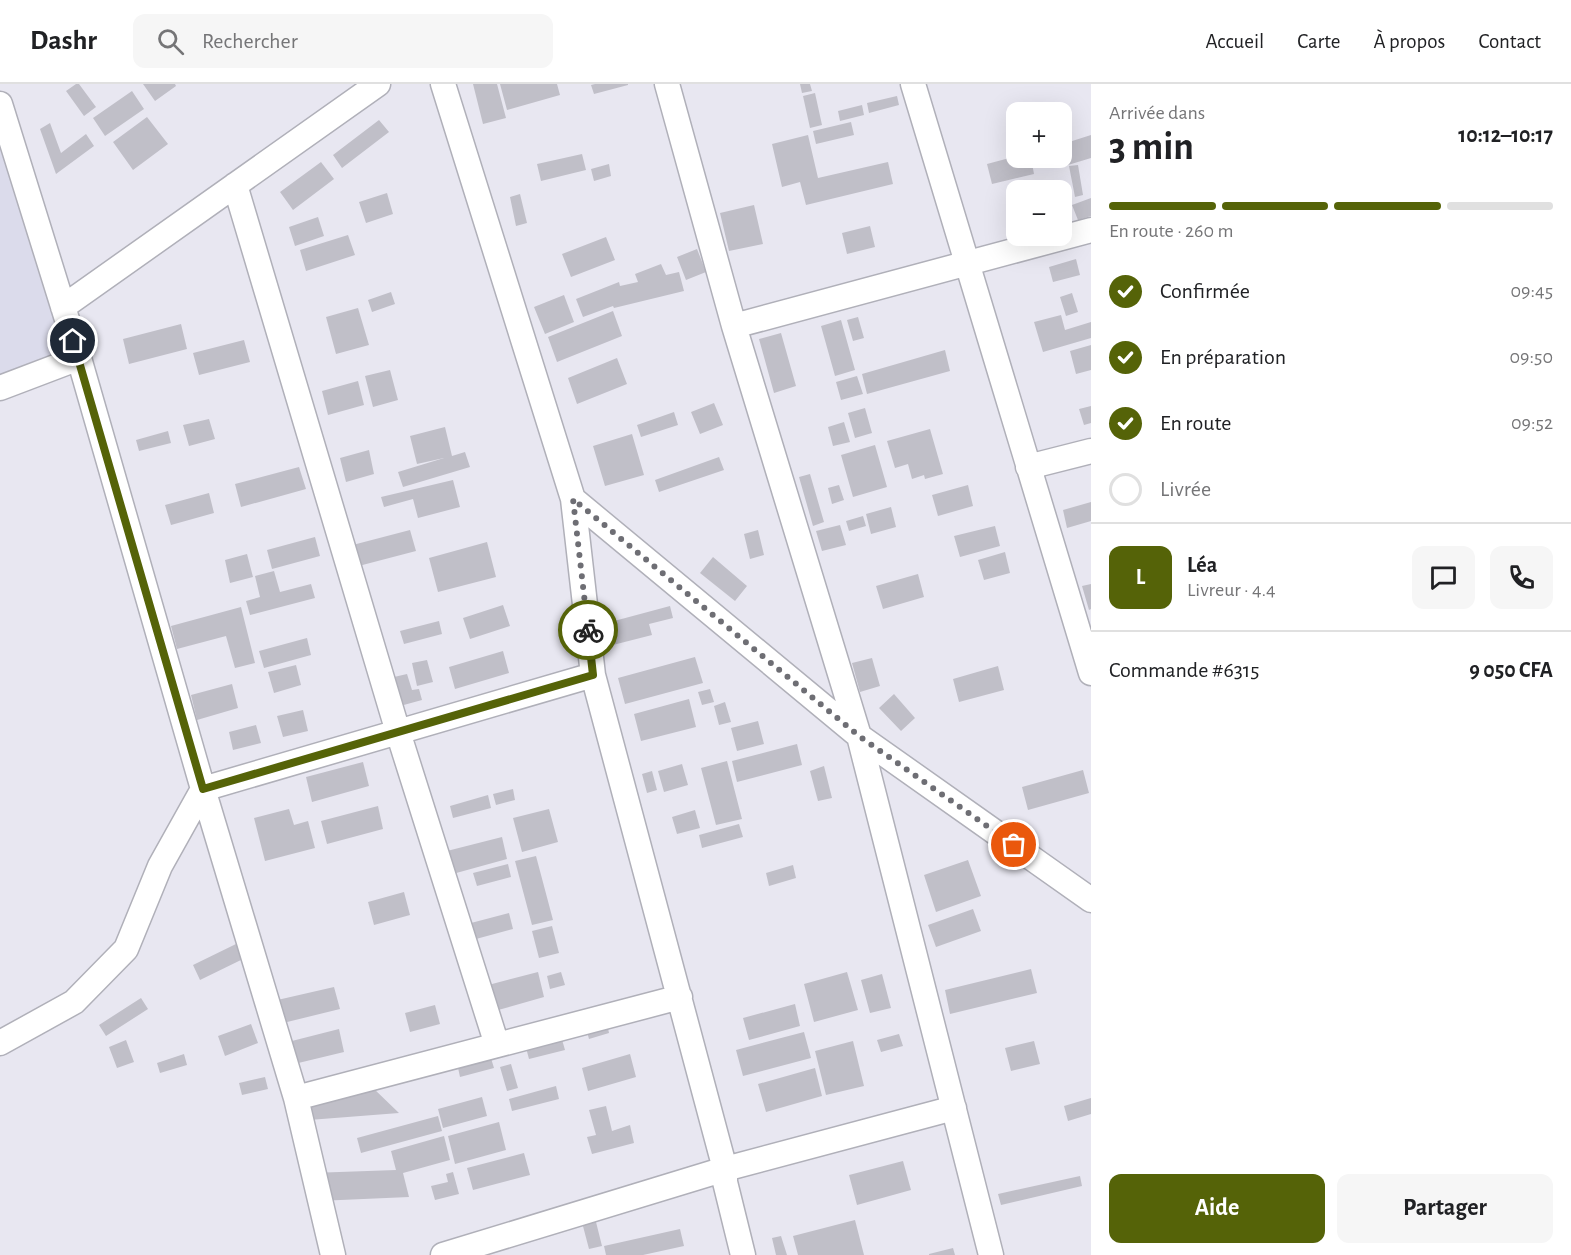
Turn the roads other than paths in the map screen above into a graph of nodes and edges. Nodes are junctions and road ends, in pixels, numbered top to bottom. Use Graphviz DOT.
graph roads {
  1 [pos="378,84"];
  2 [pos="442,84"];
  3 [pos="667,84"];
  4 [pos="913,84"];
  5 [pos="0,104"];
  6 [pos="235,185"];
  7 [pos="1091,230"];
  8 [pos="969,263"];
  9 [pos="63,307"];
  10 [pos="734,326"];
  11 [pos="79,358"];
  12 [pos="0,388"];
  13 [pos="1091,451"];
  14 [pos="1028,467"];
  15 [pos="573,499"];
  16 [pos="1086,640"];
  17 [pos="1091,673"];
  18 [pos="593,675"];
  19 [pos="398,732"];
  20 [pos="859,736"];
  21 [pos="203,789"];
  22 [pos="1091,900"];
  23 [pos="680,997"];
  24 [pos="0,1043"];
  25 [pos="497,1045"];
  26 [pos="296,1098"];
  27 [pos="954,1108"];
  28 [pos="725,1169"];
  29 [pos="498,1247"];
  30 [pos="333,1255"];
  31 [pos="443,1255"];
  32 [pos="743,1255"];
  33 [pos="991,1255"];
  1 -- 6 [label="street"];
  2 -- 15 [label="street"];
  3 -- 10 [label="street"];
  4 -- 8 [label="street"];
  5 -- 9 [label="street"];
  6 -- 9 [label="street"];
  6 -- 19 [label="street"];
  7 -- 8 [label="street"];
  8 -- 10 [label="street"];
  8 -- 14 [label="street"];
  9 -- 11 [label="street"];
  10 -- 20 [label="street"];
  11 -- 12 [label="street"];
  11 -- 21 [label="street"];
  13 -- 14 [label="street"];
  14 -- 16 [label="street"];
  15 -- 18 [label="street"];
  15 -- 20 [label="street"];
  16 -- 17 [label="street"];
  18 -- 19 [label="street"];
  18 -- 23 [label="street"];
  19 -- 21 [label="street"];
  19 -- 25 [label="street"];
  20 -- 22 [label="street"];
  20 -- 27 [label="street"];
  21 -- 24 [label="street"];
  21 -- 26 [label="street"];
  23 -- 25 [label="street"];
  23 -- 28 [label="street"];
  25 -- 26 [label="street"];
  26 -- 30 [label="street"];
  27 -- 28 [label="street"];
  27 -- 33 [label="street"];
  28 -- 29 [label="street"];
  28 -- 32 [label="street"];
  29 -- 31 [label="street"];
}
